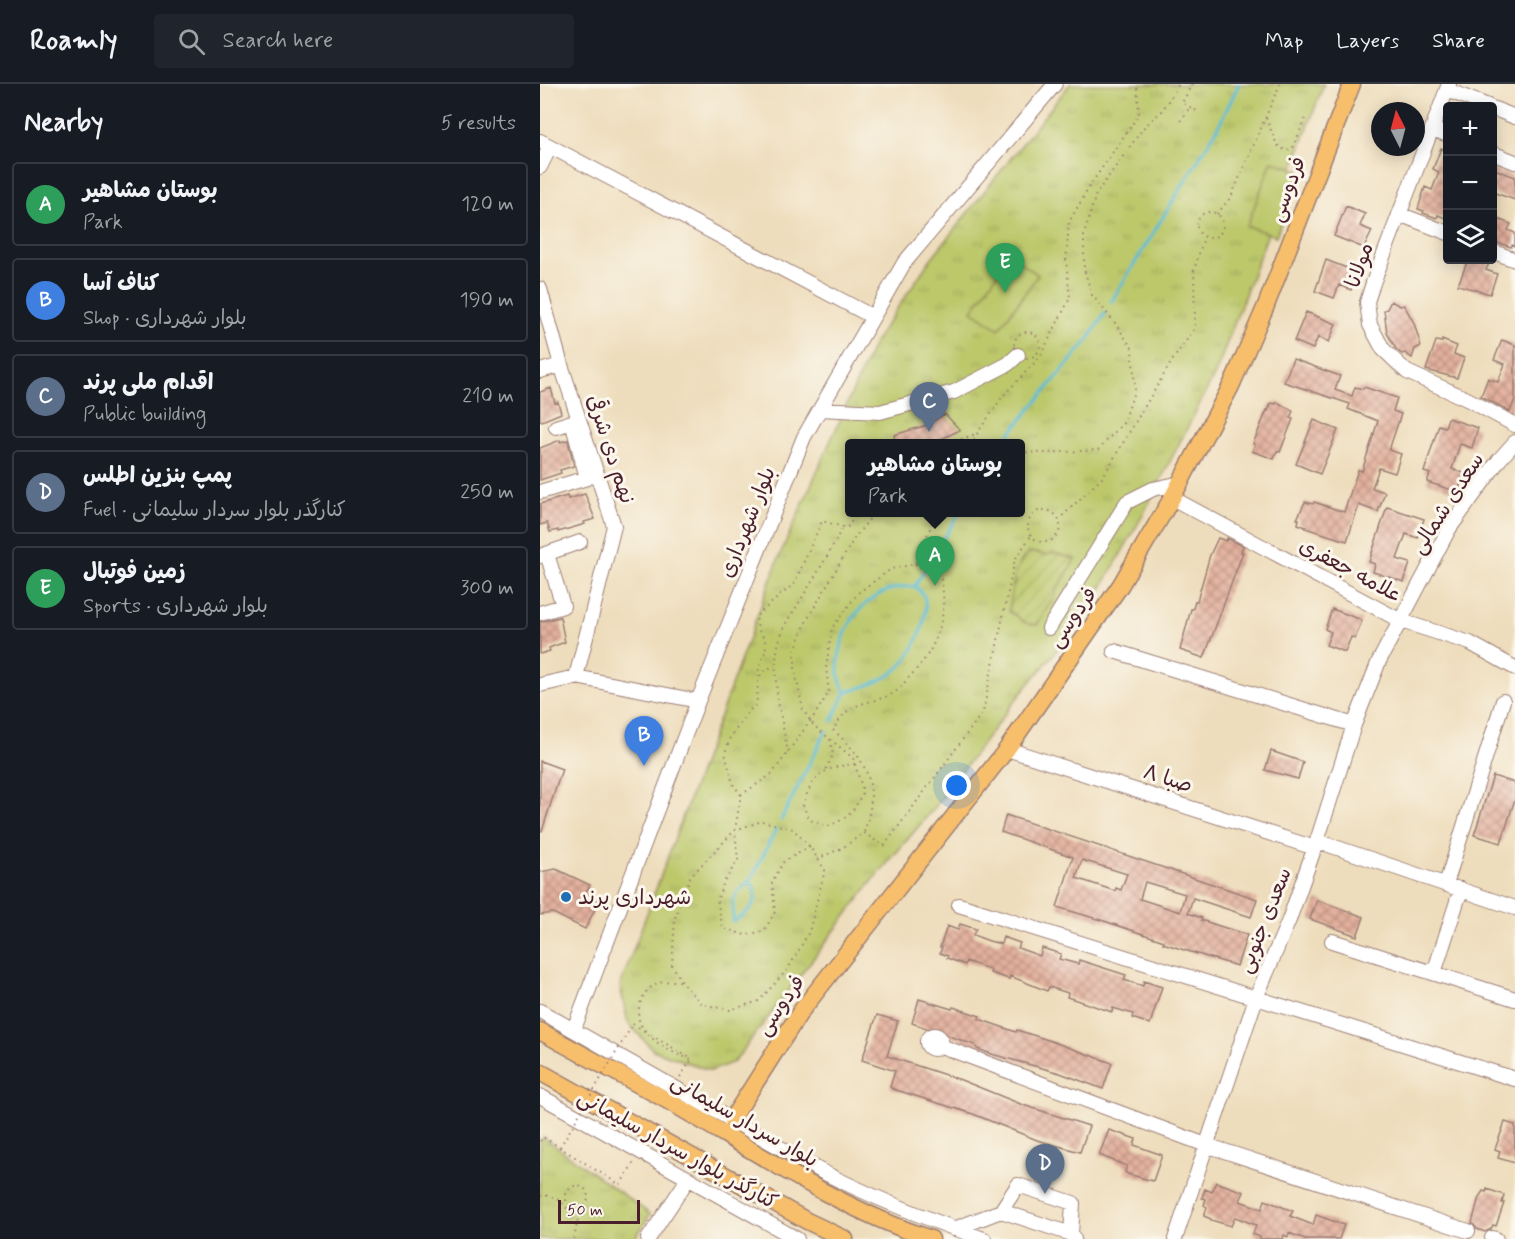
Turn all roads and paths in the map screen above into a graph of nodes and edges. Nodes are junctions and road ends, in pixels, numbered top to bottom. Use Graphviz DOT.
graph roads {
  1 [pos="1055,84"];
  2 [pos="1137,84"];
  3 [pos="1179,84"];
  4 [pos="1192,84"];
  5 [pos="1280,84"];
  6 [pos="1352,84"];
  7 [pos="1448,87"];
  8 [pos="1187,94"];
  9 [pos="1191,96"];
  10 [pos="1480,102"];
  11 [pos="1190,107"];
  12 [pos="1497,110"];
  13 [pos="1198,112"];
  14 [pos="1515,117"];
  15 [pos="1266,118"];
  16 [pos="1305,119"];
  17 [pos="1181,121"];
  18 [pos="1432,129"];
  19 [pos="1443,133"];
  20 [pos="545,144"];
  21 [pos="1497,155"];
  22 [pos="1515,162"];
  23 [pos="540,167"];
  24 [pos="1217,214"];
  25 [pos="1400,214"];
  26 [pos="1443,231"];
  27 [pos="1204,237"];
  28 [pos="1497,253"];
  29 [pos="1515,260"];
  30 [pos="540,289"];
  31 [pos="873,317"];
  32 [pos="1038,352"];
  33 [pos="1018,355"];
  34 [pos="1038,359"];
  35 [pos="561,365"];
  36 [pos="540,371"];
  37 [pos="820,409"];
  38 [pos="1515,425"];
  39 [pos="556,427"];
  40 [pos="978,433"];
  41 [pos="963,439"];
  42 [pos="974,439"];
  43 [pos="1515,442"];
  44 [pos="1025,452"];
  45 [pos="1181,483"];
  46 [pos="540,492"];
  47 [pos="1172,498"];
  48 [pos="855,517"];
  49 [pos="872,517"];
  50 [pos="935,517"];
  51 [pos="1058,520"];
  52 [pos="843,525"];
  53 [pos="1031,536"];
  54 [pos="580,542"];
  55 [pos="543,554"];
  56 [pos="915,564"];
  57 [pos="540,613"];
  58 [pos="1401,621"];
  59 [pos="1049,628"];
  60 [pos="1114,651"];
  61 [pos="776,665"];
  62 [pos="1515,668"];
  63 [pos="576,677"];
  64 [pos="758,678"];
  65 [pos="540,685"];
  66 [pos="698,701"];
  67 [pos="1503,701"];
  68 [pos="811,721"];
  69 [pos="1354,724"];
  70 [pos="830,739"];
  71 [pos="1007,749"];
  72 [pos="788,753"];
  73 [pos="855,764"];
  74 [pos="826,769"];
  75 [pos="741,795"];
  76 [pos="735,830"];
  77 [pos="864,833"];
  78 [pos="1316,844"];
  79 [pos="810,847"];
  80 [pos="817,859"];
  81 [pos="1446,884"];
  82 [pos="1461,889"];
  83 [pos="959,905"];
  84 [pos="1515,908"];
  85 [pos="1332,942"];
  86 [pos="1434,973"];
  87 [pos="681,981"];
  88 [pos="1256,998"];
  89 [pos="1515,999"];
  90 [pos="540,1011"];
  91 [pos="574,1029"];
  92 [pos="540,1031"];
  93 [pos="650,1034"];
  94 [pos="941,1046"];
  95 [pos="540,1072"];
  96 [pos="623,1077"];
  97 [pos="1515,1079"];
  98 [pos="670,1083"];
  99 [pos="540,1097"];
  100 [pos="732,1119"];
  101 [pos="540,1142"];
  102 [pos="1206,1145"];
  103 [pos="560,1147"];
  104 [pos="640,1151"];
  105 [pos="688,1179"];
  106 [pos="540,1196"];
  107 [pos="580,1208"];
  108 [pos="1001,1211"];
  109 [pos="954,1228"];
  110 [pos="577,1229"];
  111 [pos="1468,1231"];
  112 [pos="1072,1237"];
  113 [pos="574,1239"];
  114 [pos="648,1239"];
  115 [pos="797,1239"];
  116 [pos="845,1239"];
  117 [pos="931,1239"];
  118 [pos="984,1239"];
  119 [pos="1175,1239"];
  1 -- 31 [label="street, بلوار شهرداری"];
  2 -- 34 [label="path"];
  3 -- 44 [label="path"];
  4 -- 8 [label="path"];
  5 -- 15 [label="path"];
  6 -- 45 [label="main road, فردوسی"];
  7 -- 10 [label="street"];
  7 -- 18 [label="street, مولانا"];
  8 -- 9 [label="path"];
  8 -- 11 [label="path"];
  11 -- 13 [label="path"];
  11 -- 17 [label="path"];
  12 -- 14 [label="street"];
  15 -- 16 [label="path"];
  15 -- 24 [label="path"];
  18 -- 19 [label="street"];
  18 -- 25 [label="street, مولانا"];
  20 -- 23 [label="street"];
  20 -- 31 [label="street"];
  21 -- 22 [label="street"];
  24 -- 27 [label="path"];
  24 -- 27 [label="path"];
  25 -- 26 [label="street"];
  25 -- 38 [label="street, مولانا"];
  27 -- 51 [label="path"];
  28 -- 29 [label="street"];
  30 -- 35 [label="street, نهم دی شرقی"];
  31 -- 37 [label="street, بلوار شهرداری"];
  32 -- 34 [label="path"];
  33 -- 37 [label="street"];
  34 -- 40 [label="path"];
  35 -- 36 [label="street"];
  35 -- 63 [label="street, نهم دی شرقی"];
  37 -- 66 [label="street, بلوار شهرداری"];
  39 -- 46 [label="street"];
  40 -- 41 [label="path"];
  40 -- 42 [label="path"];
  43 -- 58 [label="street, سعدی شمالی"];
  45 -- 47 [label="main road, فردوسی"];
  45 -- 59 [label="street"];
  47 -- 58 [label="street, علامه جعفری"];
  47 -- 71 [label="main road, فردوسی"];
  48 -- 52 [label="path"];
  49 -- 68 [label="path"];
  50 -- 56 [label="path"];
  51 -- 53 [label="path"];
  51 -- 53 [label="path"];
  52 -- 61 [label="path"];
  52 -- 64 [label="path"];
  53 -- 77 [label="path"];
  54 -- 55 [label="street"];
  55 -- 57 [label="street"];
  56 -- 68 [label="path"];
  56 -- 77 [label="path"];
  58 -- 62 [label="street, علامه جعفری"];
  58 -- 69 [label="street, سعدی جنوبی"];
  60 -- 69 [label="street"];
  61 -- 64 [label="path"];
  61 -- 72 [label="path"];
  63 -- 65 [label="street"];
  63 -- 66 [label="street"];
  64 -- 75 [label="path"];
  66 -- 91 [label="street, بلوار شهرداری"];
  67 -- 81 [label="street"];
  68 -- 70 [label="path"];
  68 -- 72 [label="path"];
  69 -- 78 [label="street, سعدی جنوبی"];
  70 -- 73 [label="path"];
  70 -- 74 [label="path"];
  71 -- 78 [label="street, صبا ۸"];
  71 -- 100 [label="main road, فردوسی"];
  72 -- 75 [label="path"];
  73 -- 74 [label="path"];
  73 -- 74 [label="path"];
  75 -- 76 [label="path"];
  76 -- 79 [label="path"];
  76 -- 79 [label="path"];
  76 -- 87 [label="path"];
  77 -- 80 [label="path"];
  78 -- 81 [label="street, صبا ۸"];
  78 -- 88 [label="street, سعدی جنوبی"];
  79 -- 80 [label="path"];
  80 -- 87 [label="path"];
  81 -- 82 [label="street, صبا ۸"];
  82 -- 84 [label="street, صبا ۸"];
  82 -- 86 [label="street"];
  83 -- 88 [label="street"];
  85 -- 86 [label="street"];
  86 -- 89 [label="street"];
  87 -- 93 [label="path"];
  88 -- 97 [label="street"];
  88 -- 102 [label="street, سعدی جنوبی"];
  90 -- 91 [label="street"];
  91 -- 98 [label="street"];
  92 -- 96 [label="main road, بلوار سردار سلیمانی"];
  93 -- 98 [label="path"];
  93 -- 103 [label="path, bridge"];
  94 -- 102 [label="street"];
  95 -- 116 [label="main road"];
  96 -- 98 [label="street"];
  96 -- 117 [label="main road, بلوار سردار سلیمانی"];
  98 -- 100 [label="street"];
  99 -- 104 [label="street, کنارگذر بلوار سردار سلیمانی"];
  100 -- 109 [label="street"];
  101 -- 103 [label="path"];
  102 -- 111 [label="street"];
  102 -- 119 [label="street, سعدی جنوبی"];
  103 -- 104 [label="path"];
  104 -- 105 [label="street, کنارگذر بلوار سردار سلیمانی"];
  105 -- 114 [label="street"];
  105 -- 115 [label="street, کنارگذر بلوار سردار سلیمانی"];
  106 -- 110 [label="path"];
  107 -- 107 [label="path"];
  107 -- 110 [label="path"];
  108 -- 109 [label="street"];
  108 -- 112 [label="street"];
  108 -- 112 [label="street"];
  109 -- 118 [label="street"];
  110 -- 113 [label="path"];
}
